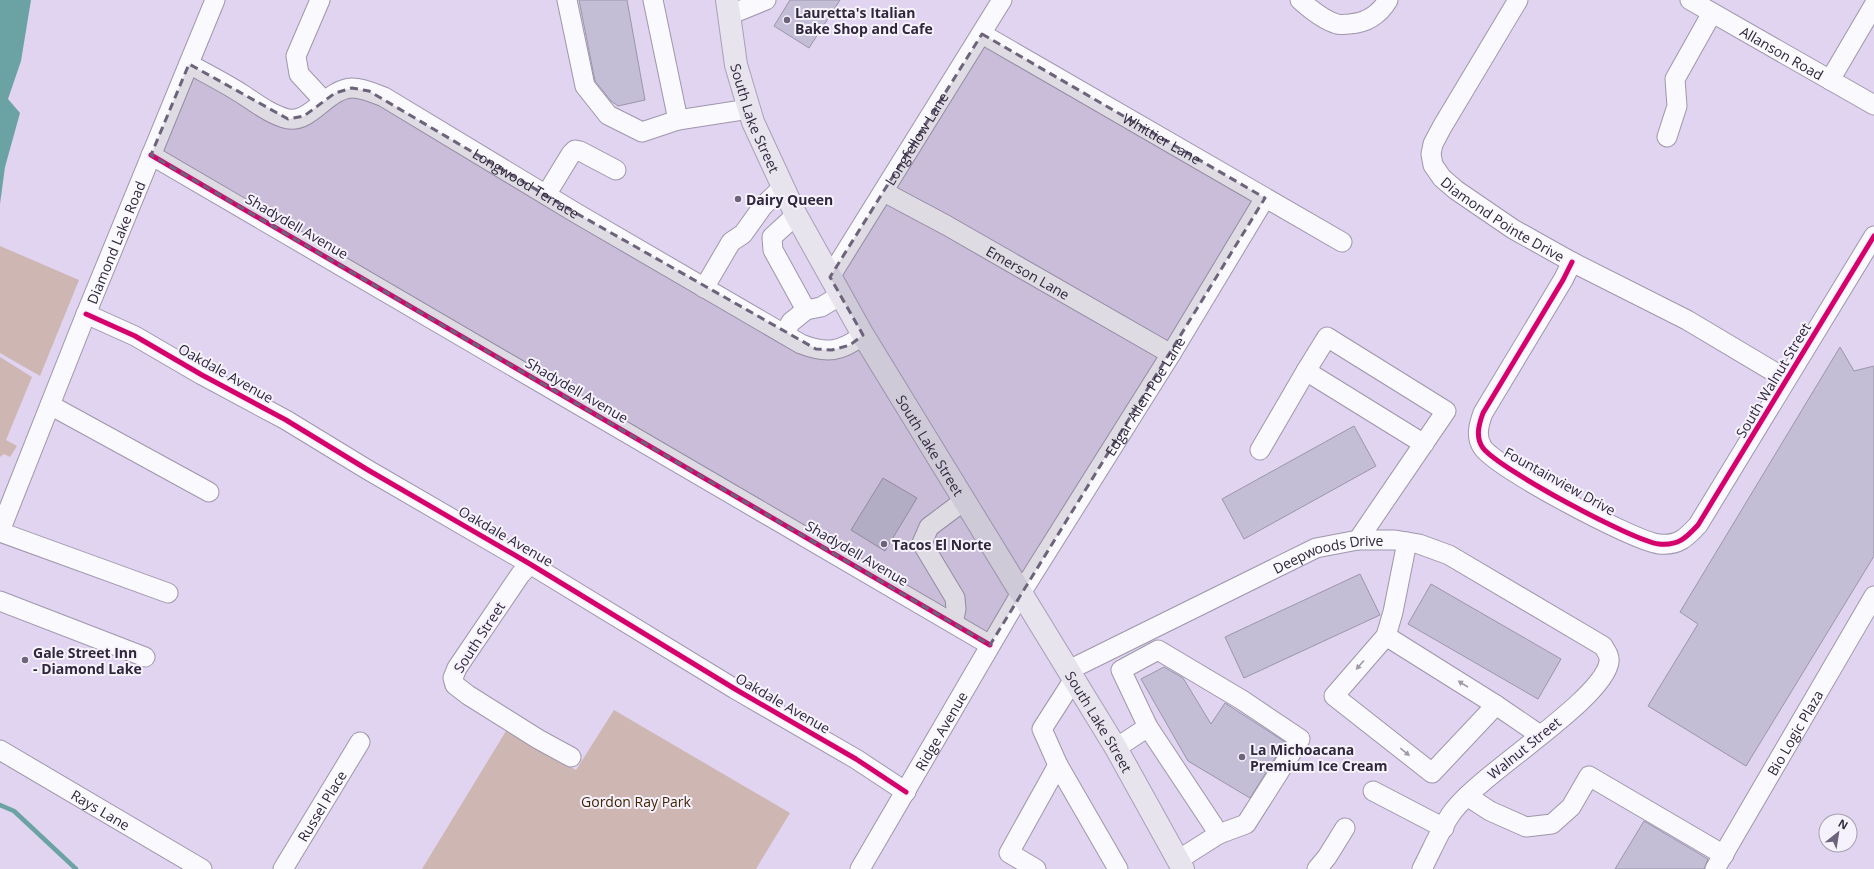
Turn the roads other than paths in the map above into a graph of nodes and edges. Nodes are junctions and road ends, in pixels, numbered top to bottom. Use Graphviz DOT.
graph roads {
  1 [pos="216,0"];
  2 [pos="320,0"];
  3 [pos="567,0"];
  4 [pos="653,0"];
  5 [pos="766,0"];
  6 [pos="1002,0"];
  7 [pos="1300,0"];
  8 [pos="1388,0"];
  9 [pos="1518,0"];
  10 [pos="1690,0"];
  11 [pos="1874,5"];
  12 [pos="728,7"];
  13 [pos="1712,13"];
  14 [pos="982,34"];
  15 [pos="189,64"];
  16 [pos="1830,80"];
  17 [pos="324,101"];
  18 [pos="1874,105"];
  19 [pos="749,109"];
  20 [pos="678,120"];
  21 [pos="1667,137"];
  22 [pos="152,155"];
  23 [pos="616,170"];
  24 [pos="783,187"];
  25 [pos="884,192"];
  26 [pos="546,195"];
  27 [pos="1265,198"];
  28 [pos="796,215"];
  29 [pos="1874,236"];
  30 [pos="1342,242"];
  31 [pos="1572,262"];
  32 [pos="836,286"];
  33 [pos="704,288"];
  34 [pos="806,310"];
  35 [pos="86,314"];
  36 [pos="784,334"];
  37 [pos="863,335"];
  38 [pos="1171,354"];
  39 [pos="1306,371"];
  40 [pos="1786,379"];
  41 [pos="50,405"];
  42 [pos="1424,444"];
  43 [pos="1260,450"];
  44 [pos="209,492"];
  45 [pos="964,500"];
  46 [pos="0,532"];
  47 [pos="1690,534"];
  48 [pos="1358,540"];
  49 [pos="1407,542"];
  50 [pos="530,564"];
  51 [pos="168,593"];
  52 [pos="1021,593"];
  53 [pos="1874,596"];
  54 [pos="0,601"];
  55 [pos="953,623"];
  56 [pos="1386,636"];
  57 [pos="1587,636"];
  58 [pos="1129,640"];
  59 [pos="990,645"];
  60 [pos="145,657"];
  61 [pos="1141,659"];
  62 [pos="1072,674"];
  63 [pos="1496,705"];
  64 [pos="1148,727"];
  65 [pos="1540,736"];
  66 [pos="360,742"];
  67 [pos="1116,748"];
  68 [pos="0,750"];
  69 [pos="571,757"];
  70 [pos="1058,765"];
  71 [pos="1373,791"];
  72 [pos="906,792"];
  73 [pos="1467,796"];
  74 [pos="1345,828"];
  75 [pos="1444,828"];
  76 [pos="1219,834"];
  77 [pos="1720,862"];
  78 [pos="1181,864"];
  79 [pos="202,869"];
  80 [pos="282,869"];
  81 [pos="860,869"];
  82 [pos="1036,869"];
  83 [pos="1118,869"];
  84 [pos="1317,869"];
  85 [pos="1422,869"];
  1 -- 15 [label="street, Diamond Lake Road"];
  2 -- 17 [label="street"];
  3 -- 20 [label="street"];
  4 -- 20 [label="street"];
  5 -- 12 [label="street"];
  6 -- 14 [label="street, Longfellow Lane"];
  7 -- 8 [label="street"];
  9 -- 31 [label="street, Diamond Pointe Drive"];
  10 -- 13 [label="street, Allanson Road"];
  11 -- 16 [label="street"];
  12 -- 19 [label="main road, South Lake Street"];
  13 -- 16 [label="street, Allanson Road"];
  13 -- 21 [label="street"];
  14 -- 25 [label="street, Longfellow Lane"];
  14 -- 27 [label="street, Whittier Lane"];
  15 -- 17 [label="street, Longwood Terrace"];
  15 -- 22 [label="street, Diamond Lake Road"];
  16 -- 18 [label="street, Allanson Road"];
  17 -- 26 [label="street, Longwood Terrace"];
  19 -- 20 [label="street"];
  19 -- 24 [label="main road, South Lake Street"];
  22 -- 35 [label="street, Diamond Lake Road"];
  22 -- 55 [label="street, Shadydell Avenue"];
  23 -- 26 [label="street"];
  24 -- 28 [label="main road, South Lake Street"];
  24 -- 33 [label="street"];
  25 -- 32 [label="street, Longfellow Lane"];
  25 -- 38 [label="street, Emerson Lane"];
  26 -- 33 [label="street, Longwood Terrace"];
  27 -- 30 [label="street, Whittier Lane"];
  27 -- 38 [label="street, Edgar Allen Poe Lane"];
  28 -- 32 [label="main road, South Lake Street"];
  28 -- 34 [label="street"];
  29 -- 40 [label="street, South Walnut Street"];
  31 -- 40 [label="street, Diamond Pointe Drive"];
  31 -- 47 [label="street, Fountainview Drive"];
  32 -- 34 [label="street"];
  32 -- 37 [label="main road, South Lake Street"];
  33 -- 36 [label="street, Longwood Terrace"];
  34 -- 36 [label="street"];
  35 -- 41 [label="street, Diamond Lake Road"];
  35 -- 50 [label="street, Oakdale Avenue"];
  36 -- 37 [label="street, Longwood Terrace"];
  37 -- 45 [label="main road, South Lake Street"];
  38 -- 52 [label="street, Edgar Allen Poe Lane"];
  39 -- 42 [label="street"];
  39 -- 42 [label="street"];
  39 -- 43 [label="street"];
  40 -- 47 [label="street, South Walnut Street"];
  41 -- 44 [label="street"];
  41 -- 46 [label="street, Diamond Lake Road"];
  42 -- 48 [label="street"];
  45 -- 52 [label="main road, South Lake Street"];
  45 -- 55 [label="street"];
  46 -- 51 [label="street"];
  48 -- 49 [label="street, Deepwoods Drive"];
  48 -- 58 [label="street, Deepwoods Drive"];
  49 -- 56 [label="street"];
  49 -- 57 [label="street, Deepwoods Drive"];
  50 -- 69 [label="street, South Street"];
  50 -- 72 [label="street, Oakdale Avenue"];
  52 -- 59 [label="street, Ridge Avenue"];
  52 -- 62 [label="main road, South Lake Street"];
  53 -- 77 [label="street, Bio Logic Plaza"];
  54 -- 60 [label="street"];
  55 -- 59 [label="street, Shadydell Avenue"];
  63 -- 56 [label="street, one-way"];
  56 -- 63 [label="street, one-way"];
  57 -- 65 [label="street, Walnut Street"];
  58 -- 61 [label="street"];
  58 -- 62 [label="street, Deepwoods Drive"];
  59 -- 72 [label="street, Ridge Avenue"];
  61 -- 64 [label="street"];
  61 -- 76 [label="street"];
  62 -- 67 [label="main road, South Lake Street"];
  62 -- 70 [label="street"];
  63 -- 65 [label="street"];
  64 -- 67 [label="street"];
  64 -- 76 [label="street"];
  65 -- 73 [label="street, Walnut Street"];
  66 -- 80 [label="street, Russel Place"];
  67 -- 78 [label="main road, South Lake Street"];
  68 -- 79 [label="street, Rays Lane"];
  70 -- 82 [label="street"];
  70 -- 83 [label="street"];
  71 -- 75 [label="street"];
  72 -- 81 [label="street, Ridge Avenue"];
  73 -- 75 [label="street, Walnut Street"];
  73 -- 77 [label="street"];
  74 -- 84 [label="street"];
  75 -- 85 [label="street, Walnut Street"];
  76 -- 78 [label="street"];
}
